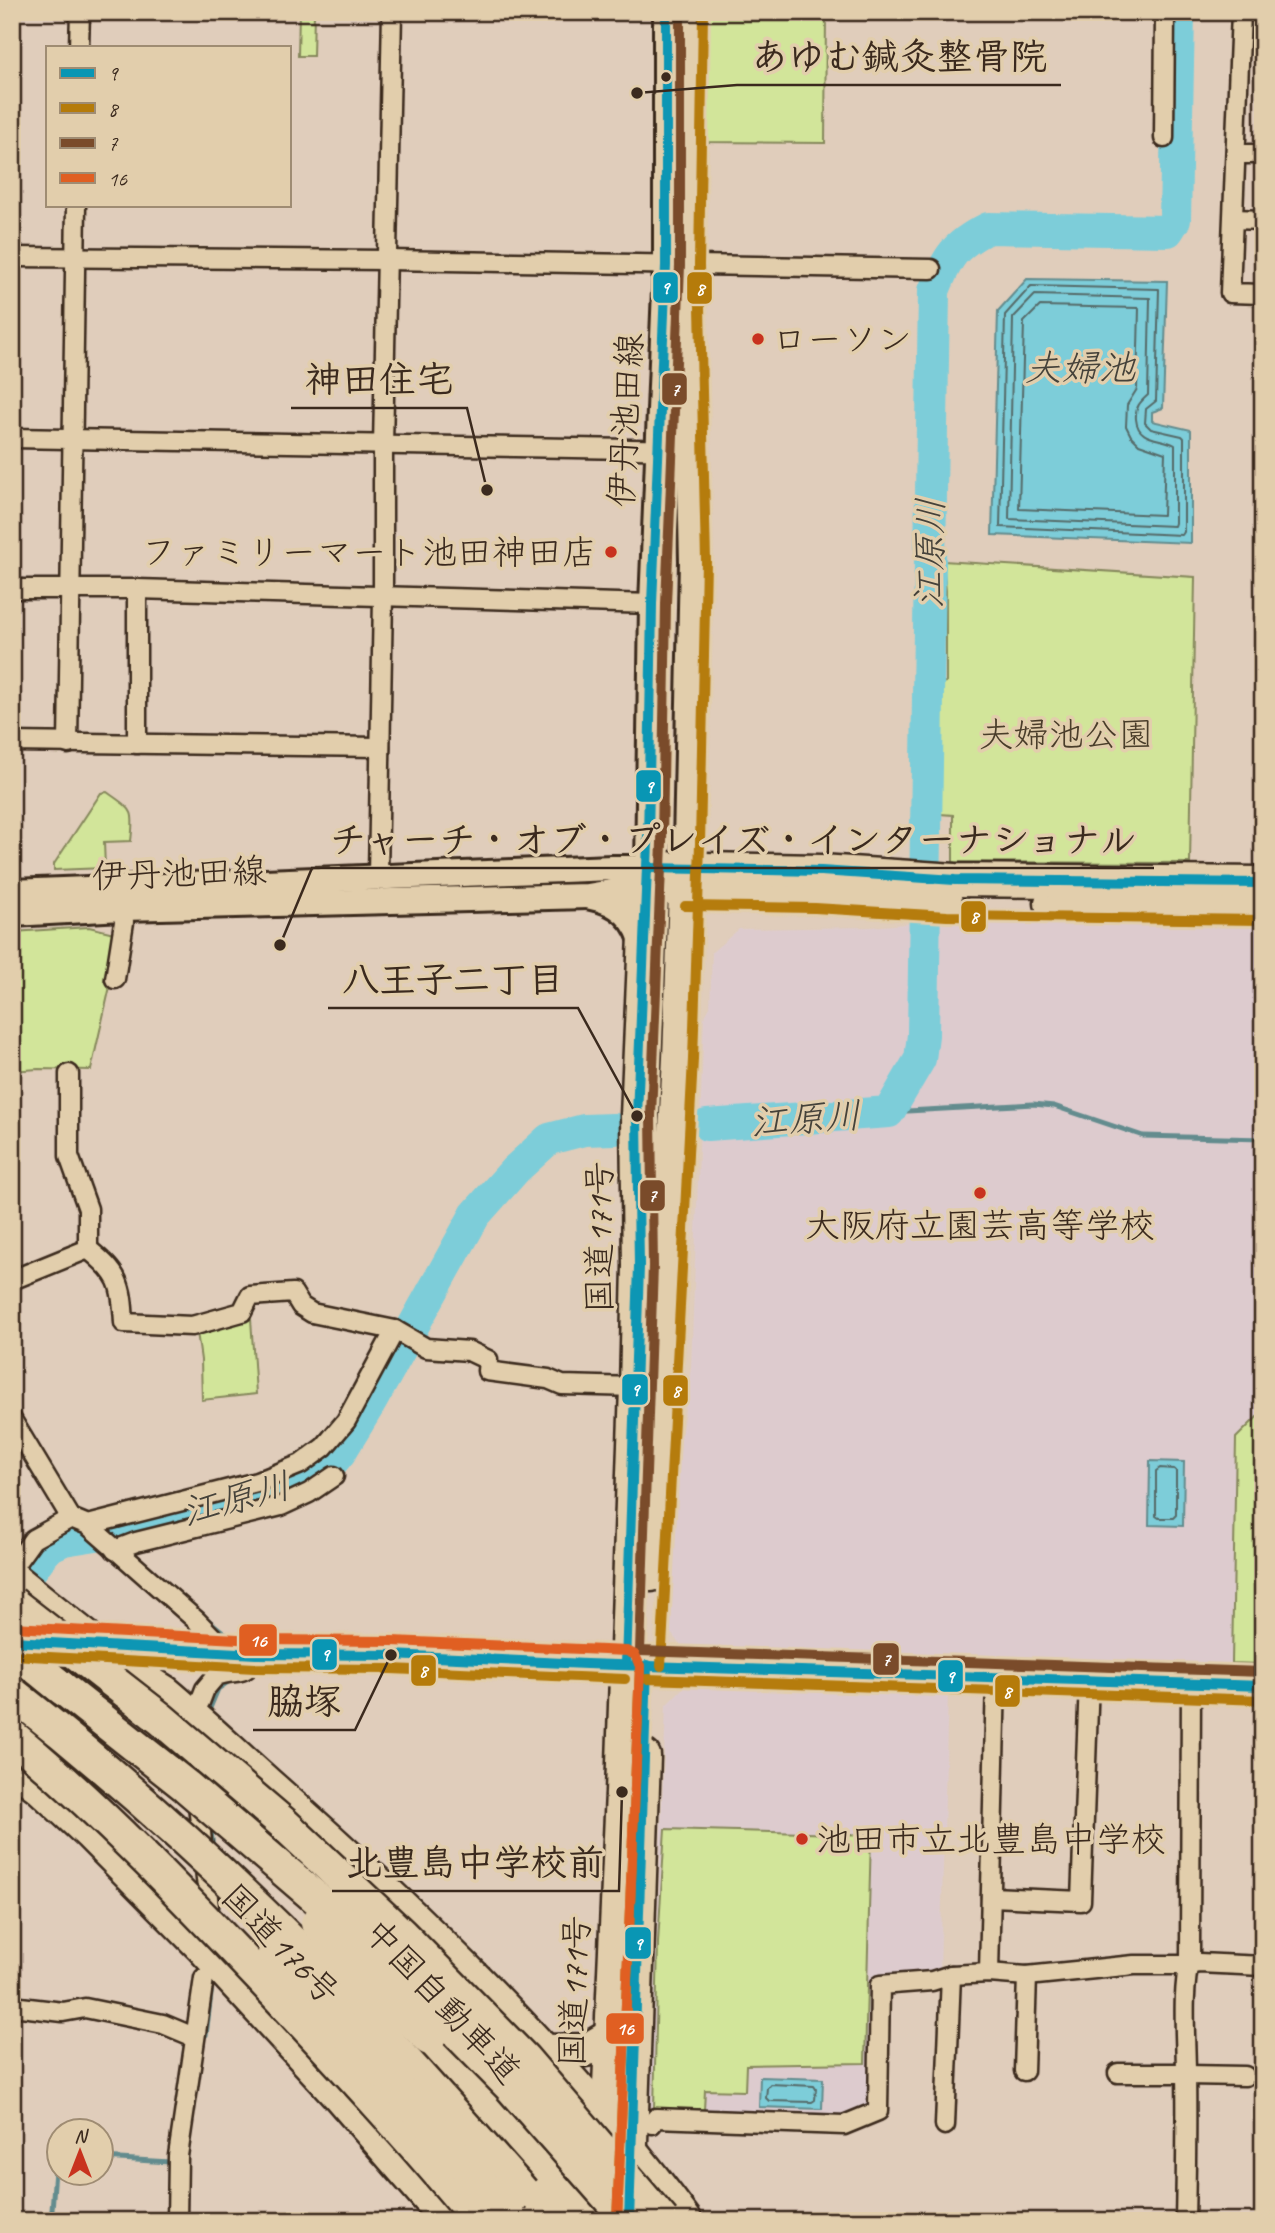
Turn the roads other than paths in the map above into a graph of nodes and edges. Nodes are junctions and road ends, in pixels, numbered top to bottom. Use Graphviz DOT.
graph roads {
  1 [pos="80,12"];
  2 [pos="392,12"];
  3 [pos="666,12"];
  4 [pos="689,12"];
  5 [pos="1165,12"];
  6 [pos="1241,12"];
  7 [pos="79,46"];
  8 [pos="1164,138"];
  9 [pos="1237,154"];
  10 [pos="1263,155"];
  11 [pos="76,206"];
  12 [pos="1234,219"];
  13 [pos="1263,220"];
  14 [pos="12,257"];
  15 [pos="75,258"];
  16 [pos="388,260"];
  17 [pos="675,265"];
  18 [pos="932,269"];
  19 [pos="1263,294"];
  20 [pos="12,438"];
  21 [pos="74,439"];
  22 [pos="383,446"];
  23 [pos="657,450"];
  24 [pos="690,450"];
  25 [pos="12,589"];
  26 [pos="137,589"];
  27 [pos="71,591"];
  28 [pos="383,597"];
  29 [pos="652,604"];
  30 [pos="12,743"];
  31 [pos="68,744"];
  32 [pos="137,744"];
  33 [pos="380,747"];
  34 [pos="378,876"];
  35 [pos="647,880"];
  36 [pos="685,880"];
  37 [pos="1263,883"];
  38 [pos="12,892"];
  39 [pos="588,897"];
  40 [pos="1263,906"];
  41 [pos="123,908"];
  42 [pos="12,914"];
  43 [pos="644,949"];
  44 [pos="115,979"];
  45 [pos="69,1074"];
  46 [pos="88,1249"];
  47 [pos="12,1280"];
  48 [pos="395,1329"];
  49 [pos="636,1387"];
  50 [pos="12,1420"];
  51 [pos="334,1476"];
  52 [pos="71,1518"];
  53 [pos="88,1526"];
  54 [pos="111,1546"];
  55 [pos="12,1568"];
  56 [pos="12,1577"];
  57 [pos="12,1603"];
  58 [pos="14,1643"];
  59 [pos="99,1646"];
  60 [pos="228,1653"];
  61 [pos="256,1654"];
  62 [pos="636,1665"];
  63 [pos="47,1675"];
  64 [pos="996,1678"];
  65 [pos="1089,1680"];
  66 [pos="1191,1684"];
  67 [pos="1263,1686"];
  68 [pos="18,1698"];
  69 [pos="200,1702"];
  70 [pos="12,1736"];
  71 [pos="193,1758"];
  72 [pos="12,1767"];
  73 [pos="991,1897"];
  74 [pos="209,1907"];
  75 [pos="1188,1965"];
  76 [pos="1263,1966"];
  77 [pos="989,1973"];
  78 [pos="951,1975"];
  79 [pos="1027,1976"];
  80 [pos="204,1978"];
  81 [pos="12,2006"];
  82 [pos="610,2036"];
  83 [pos="194,2037"];
  84 [pos="547,2051"];
  85 [pos="1024,2071"];
  86 [pos="1118,2073"];
  87 [pos="1186,2074"];
  88 [pos="1245,2076"];
  89 [pos="607,2123"];
  90 [pos="652,2124"];
  91 [pos="945,2125"];
  92 [pos="640,2160"];
  93 [pos="177,2221"];
  94 [pos="448,2221"];
  95 [pos="479,2221"];
  96 [pos="513,2221"];
  97 [pos="548,2221"];
  98 [pos="587,2221"];
  99 [pos="603,2221"];
  100 [pos="629,2221"];
  101 [pos="663,2221"];
  102 [pos="686,2221"];
  103 [pos="702,2221"];
  104 [pos="1185,2221"];
  1 -- 7 [label="street"];
  2 -- 16 [label="street"];
  3 -- 17 [label="main road, 伊丹池田線"];
  4 -- 17 [label="main road, 伊丹池田線"];
  5 -- 8 [label="street"];
  6 -- 9 [label="street"];
  9 -- 10 [label="street"];
  9 -- 12 [label="street"];
  11 -- 15 [label="street"];
  12 -- 13 [label="street"];
  12 -- 19 [label="street"];
  14 -- 15 [label="street"];
  15 -- 16 [label="street"];
  15 -- 21 [label="street"];
  16 -- 17 [label="street"];
  16 -- 22 [label="street"];
  17 -- 18 [label="street"];
  17 -- 23 [label="main road, 伊丹池田線"];
  17 -- 24 [label="main road, 伊丹池田線"];
  20 -- 21 [label="street"];
  21 -- 22 [label="street"];
  21 -- 27 [label="street"];
  22 -- 23 [label="street"];
  22 -- 28 [label="street"];
  23 -- 24 [label="street"];
  23 -- 29 [label="main road, 伊丹池田線"];
  24 -- 36 [label="main road, 伊丹池田線"];
  25 -- 27 [label="street"];
  26 -- 27 [label="street"];
  26 -- 28 [label="street"];
  26 -- 32 [label="street"];
  27 -- 31 [label="street"];
  28 -- 29 [label="street"];
  28 -- 33 [label="street"];
  29 -- 35 [label="main road, 伊丹池田線"];
  30 -- 31 [label="street"];
  31 -- 32 [label="street"];
  32 -- 33 [label="street"];
  33 -- 34 [label="street"];
  34 -- 35 [label="main road, 伊丹池田線"];
  34 -- 38 [label="main road, 伊丹池田線"];
  35 -- 36 [label="highway"];
  35 -- 39 [label="main road, 伊丹池田線"];
  35 -- 43 [label="highway, 国道171号"];
  36 -- 37 [label="highway"];
  36 -- 40 [label="highway"];
  36 -- 62 [label="highway, 国道171号"];
  39 -- 41 [label="main road, 伊丹池田線"];
  39 -- 43 [label="main road"];
  41 -- 42 [label="main road, 伊丹池田線"];
  41 -- 44 [label="street"];
  43 -- 49 [label="highway, 国道171号"];
  45 -- 46 [label="street"];
  46 -- 47 [label="street"];
  46 -- 48 [label="street"];
  48 -- 49 [label="street"];
  48 -- 53 [label="street"];
  49 -- 62 [label="highway, 国道171号"];
  50 -- 52 [label="street"];
  51 -- 54 [label="street"];
  52 -- 53 [label="street"];
  52 -- 55 [label="street"];
  53 -- 54 [label="street"];
  54 -- 60 [label="street"];
  56 -- 59 [label="highway"];
  57 -- 101 [label="highway, bridge"];
  58 -- 59 [label="main road"];
  58 -- 63 [label="highway, 中国自動車道, bridge"];
  59 -- 60 [label="main road"];
  59 -- 84 [label="highway"];
  60 -- 61 [label="main road"];
  61 -- 62 [label="main road"];
  61 -- 69 [label="street"];
  62 -- 64 [label="main road"];
  62 -- 82 [label="highway, 国道171号"];
  62 -- 92 [label="highway, 国道171号"];
  63 -- 98 [label="highway, 中国自動車道, bridge"];
  63 -- 100 [label="highway, bridge"];
  64 -- 65 [label="main road"];
  64 -- 73 [label="street"];
  65 -- 66 [label="main road"];
  65 -- 73 [label="street"];
  66 -- 67 [label="main road"];
  66 -- 75 [label="street"];
  68 -- 96 [label="highway, bridge"];
  68 -- 97 [label="highway, 中国自動車道, bridge"];
  70 -- 95 [label="highway, 国道176号, bridge"];
  71 -- 74 [label="street"];
  72 -- 94 [label="highway"];
  73 -- 77 [label="street"];
  75 -- 76 [label="street"];
  75 -- 79 [label="street"];
  75 -- 87 [label="street"];
  77 -- 78 [label="street"];
  77 -- 79 [label="street"];
  78 -- 90 [label="street"];
  78 -- 91 [label="street"];
  79 -- 85 [label="street"];
  80 -- 83 [label="street"];
  81 -- 83 [label="street"];
  82 -- 84 [label="highway"];
  82 -- 89 [label="highway, 国道171号"];
  83 -- 93 [label="street"];
  84 -- 89 [label="highway"];
  86 -- 87 [label="street"];
  87 -- 88 [label="street"];
  87 -- 104 [label="street"];
  89 -- 92 [label="highway"];
  89 -- 99 [label="highway, 国道171号"];
  92 -- 100 [label="highway, 国道171号"];
  92 -- 102 [label="highway"];
  92 -- 103 [label="highway"];
}
